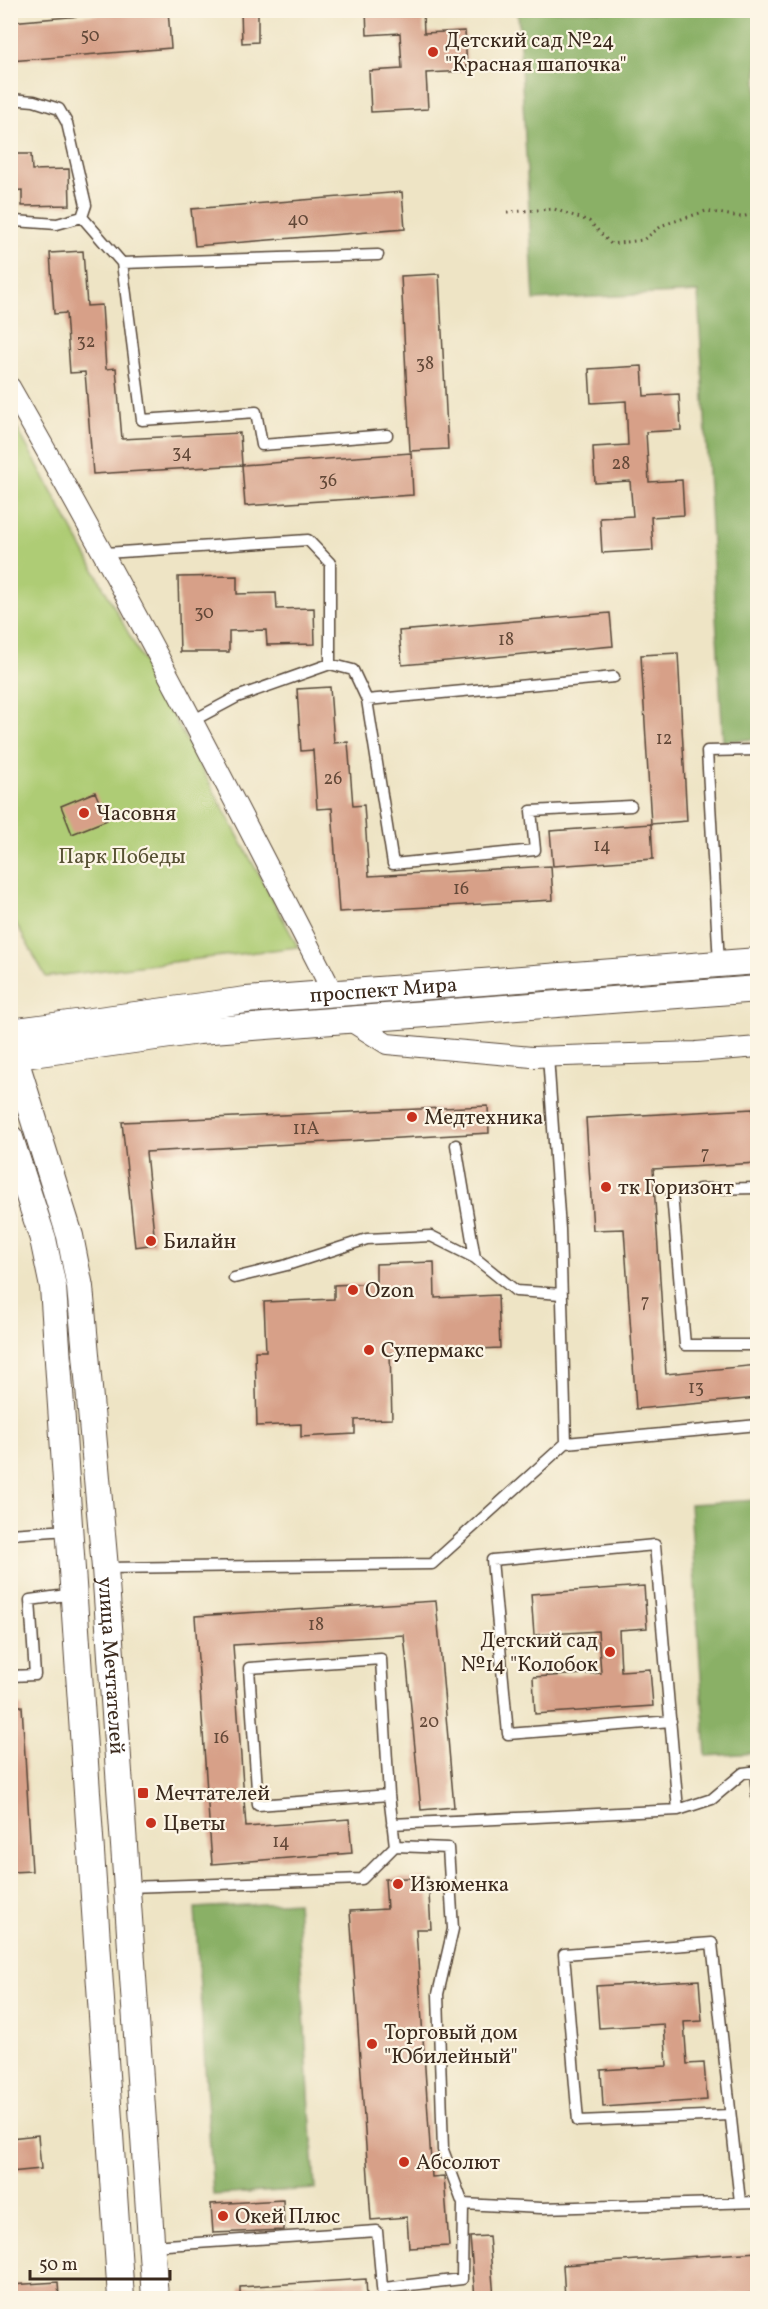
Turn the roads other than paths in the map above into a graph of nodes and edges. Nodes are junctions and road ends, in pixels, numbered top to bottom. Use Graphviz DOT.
graph roads {
  1 [pos="10,99"];
  2 [pos="82,217"];
  3 [pos="10,222"];
  4 [pos="378,255"];
  5 [pos="122,263"];
  6 [pos="10,387"];
  7 [pos="387,435"];
  8 [pos="105,553"];
  9 [pos="330,664"];
  10 [pos="614,677"];
  11 [pos="367,700"];
  12 [pos="194,720"];
  13 [pos="758,750"];
  14 [pos="631,806"];
  15 [pos="758,961"];
  16 [pos="719,963"];
  17 [pos="758,989"];
  18 [pos="333,993"];
  19 [pos="349,1020"];
  20 [pos="12,1047"];
  21 [pos="758,1047"];
  22 [pos="548,1056"];
  23 [pos="10,1138"];
  24 [pos="456,1145"];
  25 [pos="758,1188"];
  26 [pos="699,1189"];
  27 [pos="672,1194"];
  28 [pos="475,1258"];
  29 [pos="234,1278"];
  30 [pos="562,1294"];
  31 [pos="758,1345"];
  32 [pos="758,1425"];
  33 [pos="566,1443"];
  34 [pos="68,1530"];
  35 [pos="10,1534"];
  36 [pos="105,1568"];
  37 [pos="74,1594"];
  38 [pos="10,1676"];
  39 [pos="670,1721"];
  40 [pos="756,1771"];
  41 [pos="389,1795"];
  42 [pos="758,1807"];
  43 [pos="678,1810"];
  44 [pos="392,1824"];
  45 [pos="395,1846"];
  46 [pos="128,1887"];
  47 [pos="730,2115"];
  48 [pos="740,2202"];
  49 [pos="758,2202"];
  50 [pos="463,2204"];
  51 [pos="151,2246"];
  52 [pos="384,2293"];
  53 [pos="121,2298"];
  54 [pos="155,2298"];
  1 -- 2 [label="lane"];
  2 -- 3 [label="lane"];
  2 -- 5 [label="lane"];
  4 -- 5 [label="lane"];
  5 -- 7 [label="lane"];
  6 -- 8 [label="street"];
  8 -- 9 [label="lane"];
  8 -- 12 [label="street"];
  9 -- 11 [label="lane"];
  9 -- 12 [label="lane"];
  10 -- 11 [label="lane"];
  11 -- 14 [label="lane"];
  12 -- 18 [label="street"];
  13 -- 16 [label="lane"];
  15 -- 16 [label="street, проспект Мира"];
  16 -- 18 [label="street, проспект Мира"];
  17 -- 19 [label="street, проспект Мира"];
  18 -- 20 [label="street, проспект Мира"];
  19 -- 20 [label="street, проспект Мира"];
  19 -- 22 [label="street"];
  20 -- 36 [label="street, улица Мечтателей"];
  21 -- 22 [label="street"];
  22 -- 30 [label="lane"];
  23 -- 34 [label="street, улица Мечтателей"];
  24 -- 28 [label="lane"];
  25 -- 26 [label="lane"];
  27 -- 31 [label="lane"];
  28 -- 29 [label="lane"];
  28 -- 30 [label="lane"];
  30 -- 33 [label="lane"];
  32 -- 33 [label="lane"];
  33 -- 36 [label="lane"];
  34 -- 35 [label="lane"];
  34 -- 37 [label="street, улица Мечтателей"];
  36 -- 46 [label="street, улица Мечтателей"];
  37 -- 38 [label="lane"];
  37 -- 53 [label="street, улица Мечтателей"];
  39 -- 39 [label="lane"];
  39 -- 43 [label="lane"];
  40 -- 42 [label="lane"];
  40 -- 43 [label="lane"];
  41 -- 41 [label="lane"];
  41 -- 44 [label="lane"];
  43 -- 44 [label="lane"];
  44 -- 45 [label="lane"];
  45 -- 46 [label="lane"];
  45 -- 50 [label="lane"];
  46 -- 51 [label="street, улица Мечтателей"];
  47 -- 47 [label="lane"];
  47 -- 48 [label="lane"];
  48 -- 49 [label="lane"];
  48 -- 50 [label="lane"];
  50 -- 52 [label="lane"];
  51 -- 52 [label="lane"];
  51 -- 54 [label="street, улица Мечтателей"];
}
